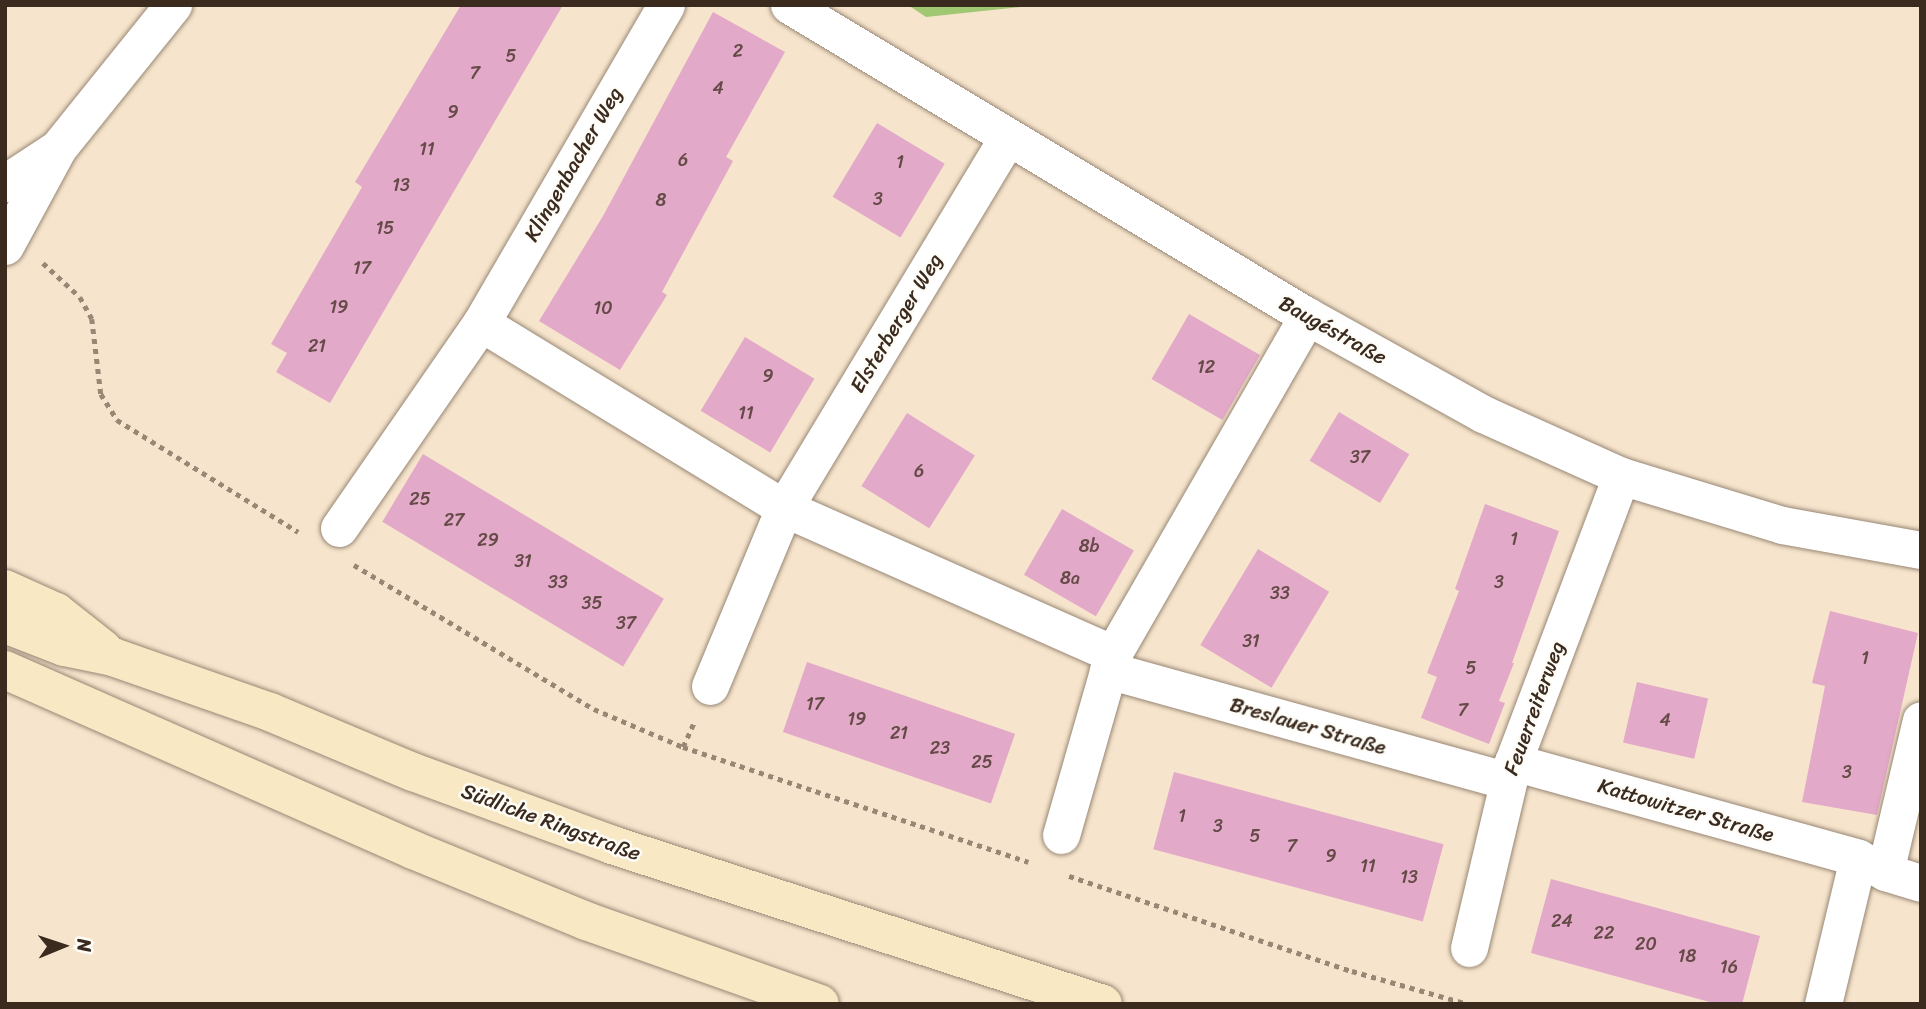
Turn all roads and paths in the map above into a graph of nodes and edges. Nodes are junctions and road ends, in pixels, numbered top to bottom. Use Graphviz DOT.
graph roads {
  1 [pos="173,5"];
  2 [pos="666,5"];
  3 [pos="789,5"];
  4 [pos="1008,137"];
  5 [pos="58,148"];
  6 [pos="5,183"];
  7 [pos="5,246"];
  8 [pos="1307,316"];
  9 [pos="481,323"];
  10 [pos="1621,476"];
  11 [pos="784,508"];
  12 [pos="340,528"];
  13 [pos="1921,550"];
  14 [pos="5,589"];
  15 [pos="5,624"];
  16 [pos="113,657"];
  17 [pos="1111,662"];
  18 [pos="5,670"];
  19 [pos="710,686"];
  20 [pos="1921,720"];
  21 [pos="1510,772"];
  22 [pos="1061,835"];
  23 [pos="1871,865"];
  24 [pos="1921,883"];
  25 [pos="1468,948"];
  26 [pos="820,1004"];
  27 [pos="1103,1004"];
  28 [pos="1824,1004"];
  1 -- 5 [label="street"];
  2 -- 9 [label="street, Klingenbacher Weg"];
  3 -- 4 [label="street, Baugéstraße"];
  4 -- 8 [label="street, Baugéstraße"];
  4 -- 11 [label="street, Elsterberger Weg"];
  5 -- 6 [label="street"];
  5 -- 7 [label="street"];
  8 -- 10 [label="street, Baugéstraße"];
  8 -- 17 [label="street"];
  9 -- 11 [label="street"];
  9 -- 12 [label="street, Klingenbacher Weg"];
  10 -- 13 [label="street, Baugéstraße"];
  10 -- 21 [label="street, Feuerreiterweg"];
  11 -- 17 [label="street"];
  11 -- 19 [label="street, Elsterberger Weg"];
  14 -- 16 [label="main road"];
  15 -- 16 [label="main road, Südliche Ringstraße"];
  16 -- 27 [label="main road, Südliche Ringstraße"];
  17 -- 21 [label="street, Breslauer Straße"];
  17 -- 22 [label="street"];
  18 -- 26 [label="main road"];
  20 -- 23 [label="street"];
  21 -- 23 [label="street, Kattowitzer Straße"];
  21 -- 25 [label="street, Feuerreiterweg"];
  23 -- 24 [label="street, Kattowitzer Straße"];
  23 -- 28 [label="street"];
}
